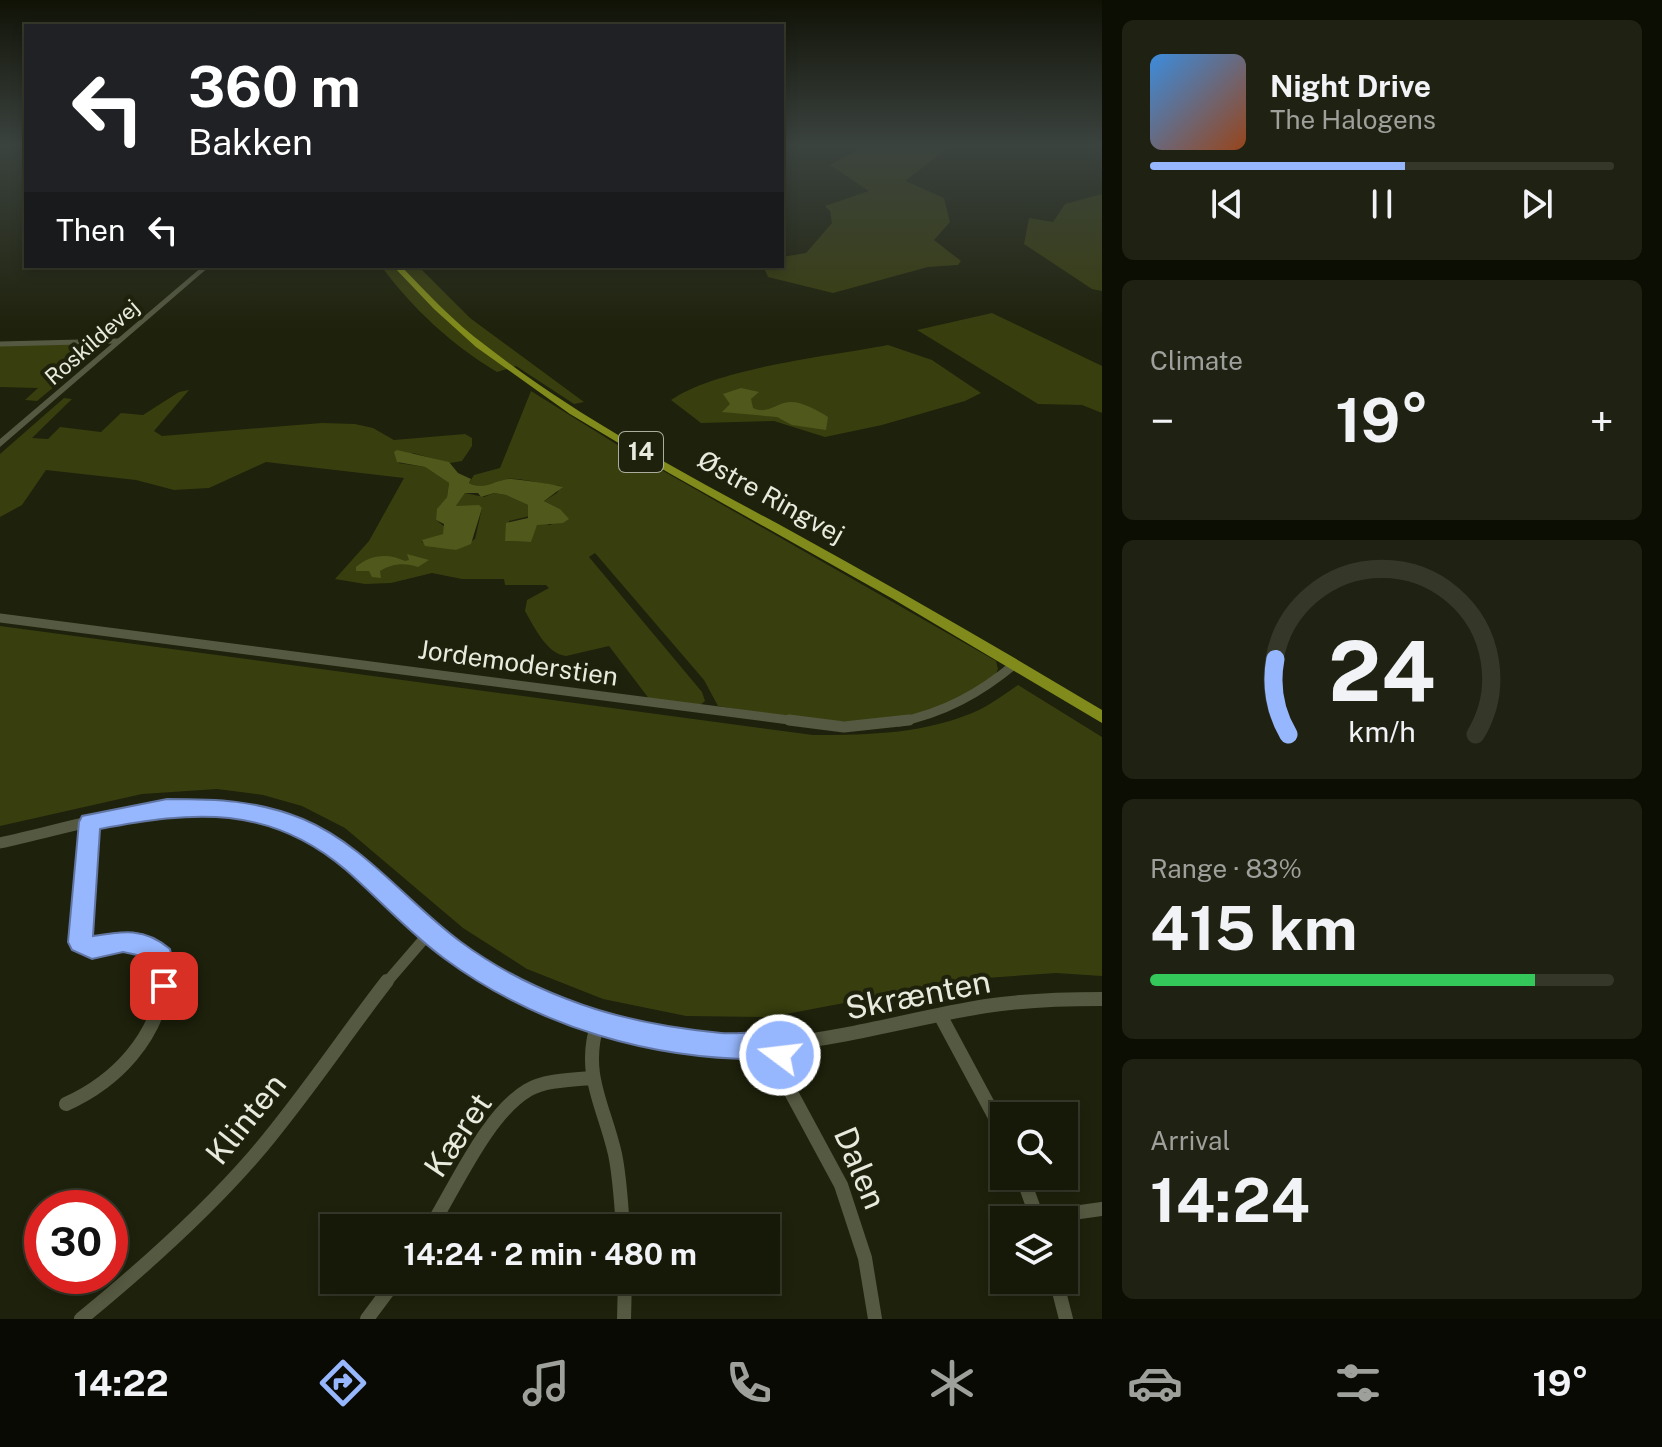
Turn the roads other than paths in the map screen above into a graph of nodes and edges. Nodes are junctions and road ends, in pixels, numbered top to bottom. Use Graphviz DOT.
graph roads {
  1 [pos="205,268"];
  2 [pos="399,268"];
  3 [pos="119,341"];
  4 [pos="0,344"];
  5 [pos="0,444"];
  6 [pos="0,618"];
  7 [pos="1015,664"];
  8 [pos="1102,717"];
  9 [pos="90,822"];
  10 [pos="0,843"];
  11 [pos="430,932"];
  12 [pos="1102,999"];
  13 [pos="940,1015"];
  14 [pos="598,1022"];
  15 [pos="777,1046"];
  16 [pos="590,1078"];
  17 [pos="66,1104"];
  18 [pos="990,1108"];
  19 [pos="1102,1209"];
  20 [pos="1078,1213"];
  21 [pos="439,1214"];
  22 [pos="621,1214"];
  23 [pos="386,1294"];
  24 [pos="625,1294"];
  25 [pos="1060,1294"];
  26 [pos="81,1319"];
  27 [pos="367,1319"];
  28 [pos="624,1319"];
  29 [pos="875,1319"];
  30 [pos="1066,1319"];
  1 -- 3 [label="street, Roskildevej"];
  2 -- 7 [label="main road, Østre Ringvej / 14"];
  3 -- 4 [label="street"];
  3 -- 5 [label="street, Roskildevej"];
  6 -- 7 [label="street, Jordemoderstien"];
  7 -- 8 [label="main road, Østre Ringvej / 14"];
  9 -- 10 [label="street, Skrænten"];
  9 -- 11 [label="street, Skrænten"];
  9 -- 17 [label="street"];
  11 -- 14 [label="street, Skrænten"];
  11 -- 26 [label="street, Klinten"];
  12 -- 13 [label="street, Skrænten"];
  13 -- 15 [label="street, Skrænten"];
  13 -- 18 [label="street"];
  14 -- 15 [label="street, Skrænten"];
  14 -- 16 [label="street"];
  15 -- 29 [label="street, Dalen"];
  16 -- 21 [label="street, Kæret"];
  16 -- 22 [label="street"];
  19 -- 20 [label="street"];
  23 -- 27 [label="street"];
  24 -- 28 [label="street"];
  25 -- 30 [label="street"];
}
